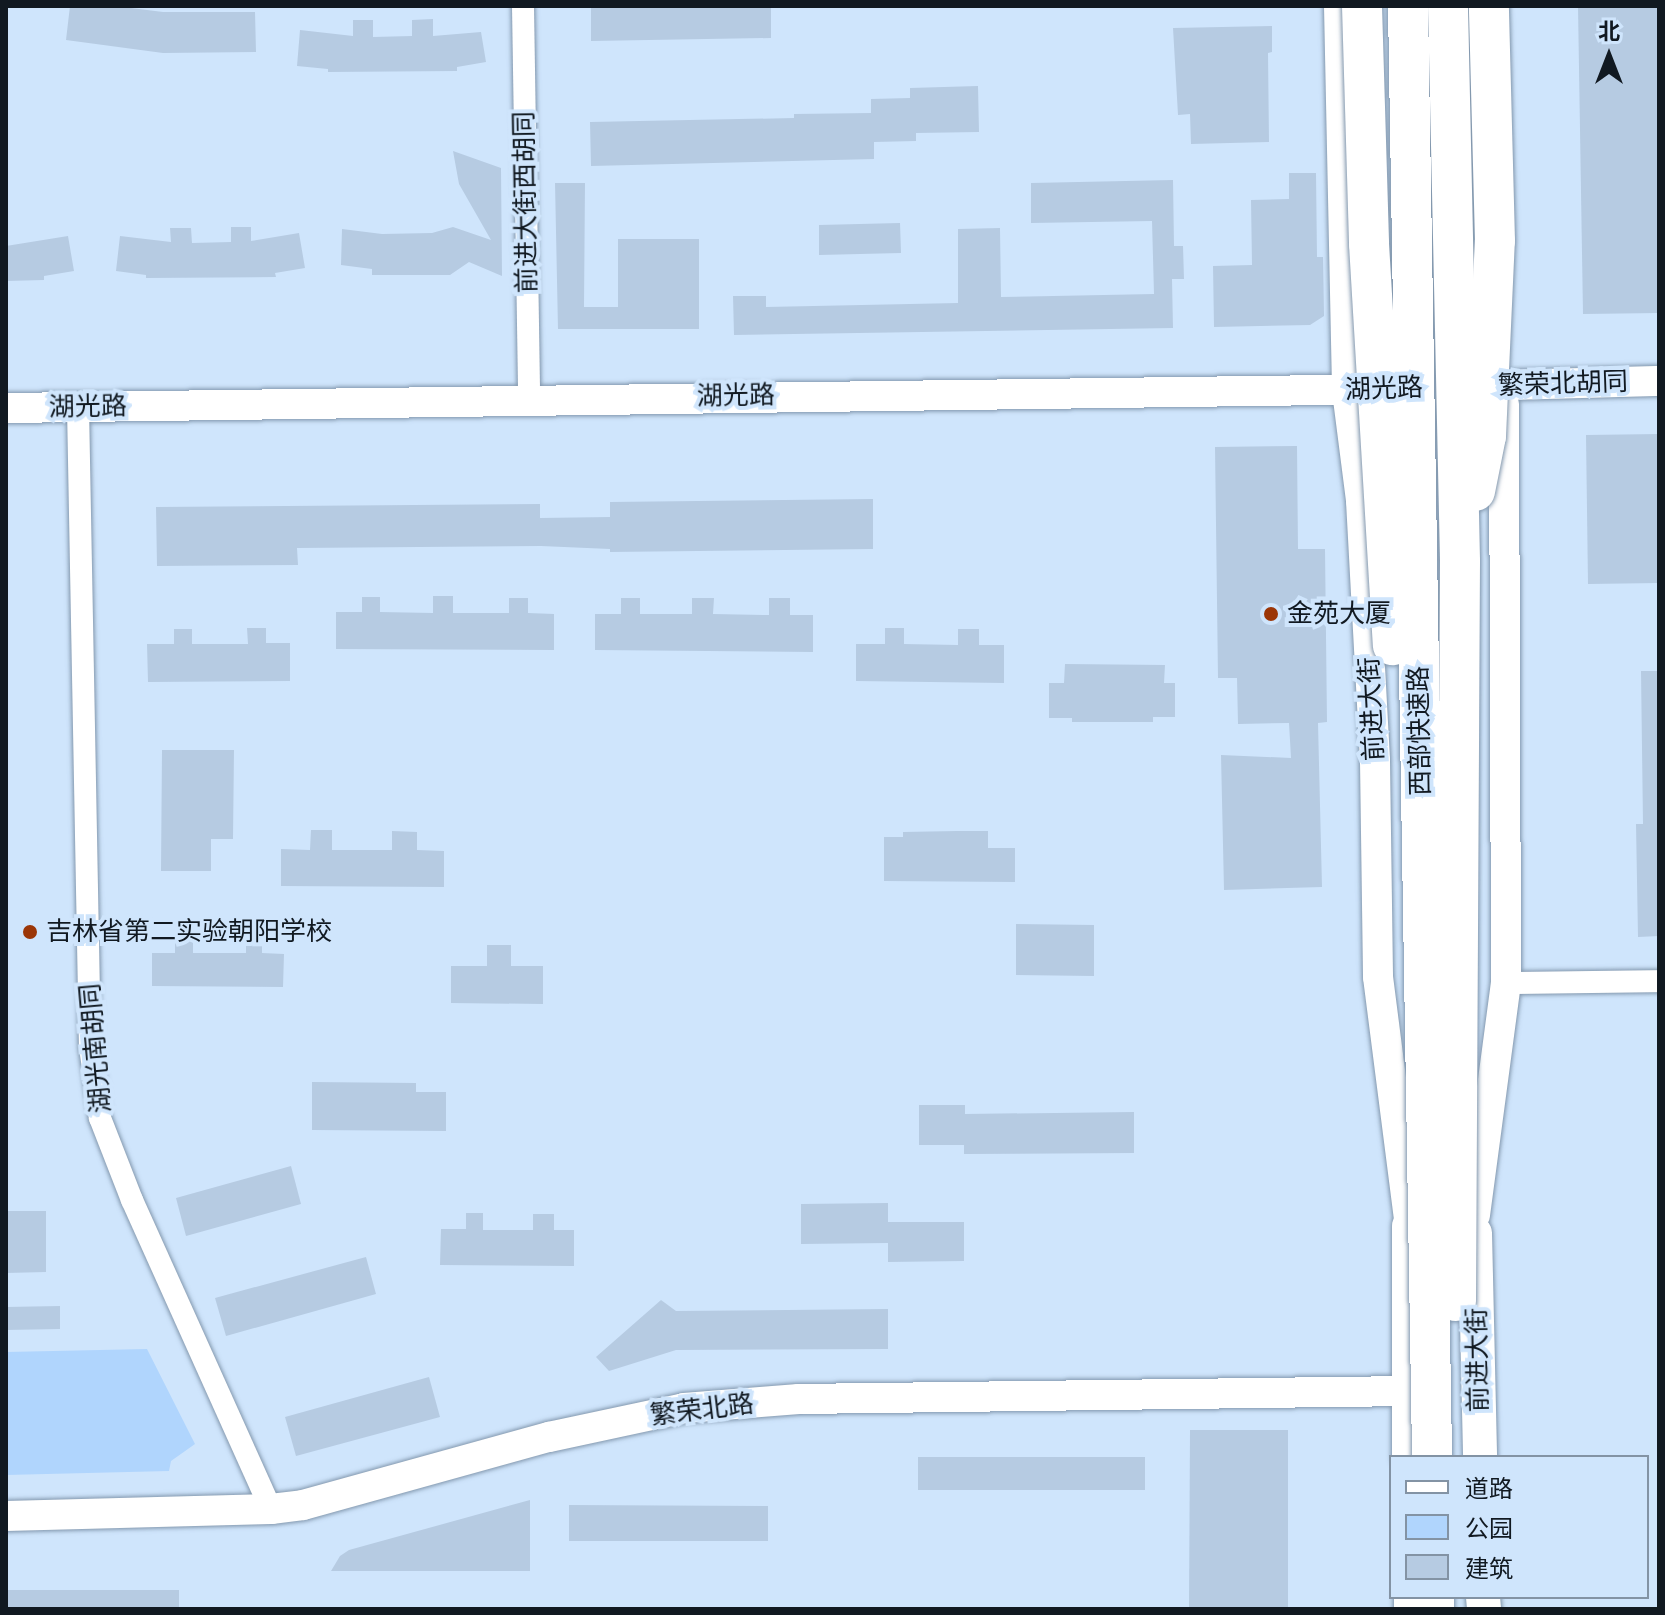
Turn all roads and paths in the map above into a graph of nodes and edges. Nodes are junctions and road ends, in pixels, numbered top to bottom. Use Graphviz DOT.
graph roads {
  1 [pos="523,6"];
  2 [pos="1339,6"];
  3 [pos="1362,6"];
  4 [pos="1390,6"];
  5 [pos="1408,6"];
  6 [pos="1448,6"];
  7 [pos="1460,6"];
  8 [pos="1489,6"];
  9 [pos="1508,6"];
  10 [pos="1659,381"];
  11 [pos="1504,385"];
  12 [pos="1467,386"];
  13 [pos="1402,389"];
  14 [pos="1347,391"];
  15 [pos="529,399"];
  16 [pos="78,407"];
  17 [pos="6,408"];
  18 [pos="1460,562"];
  19 [pos="1659,981"];
  20 [pos="1506,983"];
  21 [pos="1425,1059"];
  22 [pos="1475,1215"];
  23 [pos="1409,1219"];
  24 [pos="1409,1391"];
  25 [pos="1409,1455"];
  26 [pos="1432,1455"];
  27 [pos="1455,1455"];
  28 [pos="1480,1455"];
  29 [pos="271,1509"];
  30 [pos="6,1516"];
  1 -- 15 [label="street, 前进大街西胡同"];
  2 -- 14 [label="street, 前进大街"];
  3 -- 21 [label="highway, bridge"];
  4 -- 13 [label="main road, 前进大街"];
  5 -- 21 [label="highway, 西部快速路, bridge"];
  6 -- 18 [label="highway, 西部快速路, bridge"];
  7 -- 12 [label="main road, 前进大街"];
  8 -- 18 [label="highway, bridge"];
  9 -- 11 [label="street, 前进大街"];
  10 -- 11 [label="street, 繁荣北胡同"];
  11 -- 12 [label="street, 繁荣北胡同"];
  11 -- 20 [label="street, 前进大街"];
  12 -- 13 [label="street, 湖光路"];
  12 -- 22 [label="main road, 前进大街"];
  13 -- 14 [label="street, 湖光路"];
  13 -- 23 [label="main road, 前进大街"];
  14 -- 15 [label="street, 湖光路"];
  14 -- 23 [label="street, 前进大街"];
  15 -- 16 [label="street, 湖光路"];
  16 -- 17 [label="street, 湖光路"];
  16 -- 29 [label="street, 湖光南胡同"];
  18 -- 27 [label="highway, 西部快速路, bridge"];
  19 -- 20 [label="street"];
  20 -- 22 [label="street, 前进大街"];
  21 -- 26 [label="highway, 西部快速路, bridge"];
  22 -- 28 [label="main road, 前进大街"];
  23 -- 24 [label="main road, 前进大街"];
  24 -- 25 [label="main road, 前进大街"];
  24 -- 29 [label="street, 繁荣北路"];
  29 -- 30 [label="street, 繁荣北路"];
}
